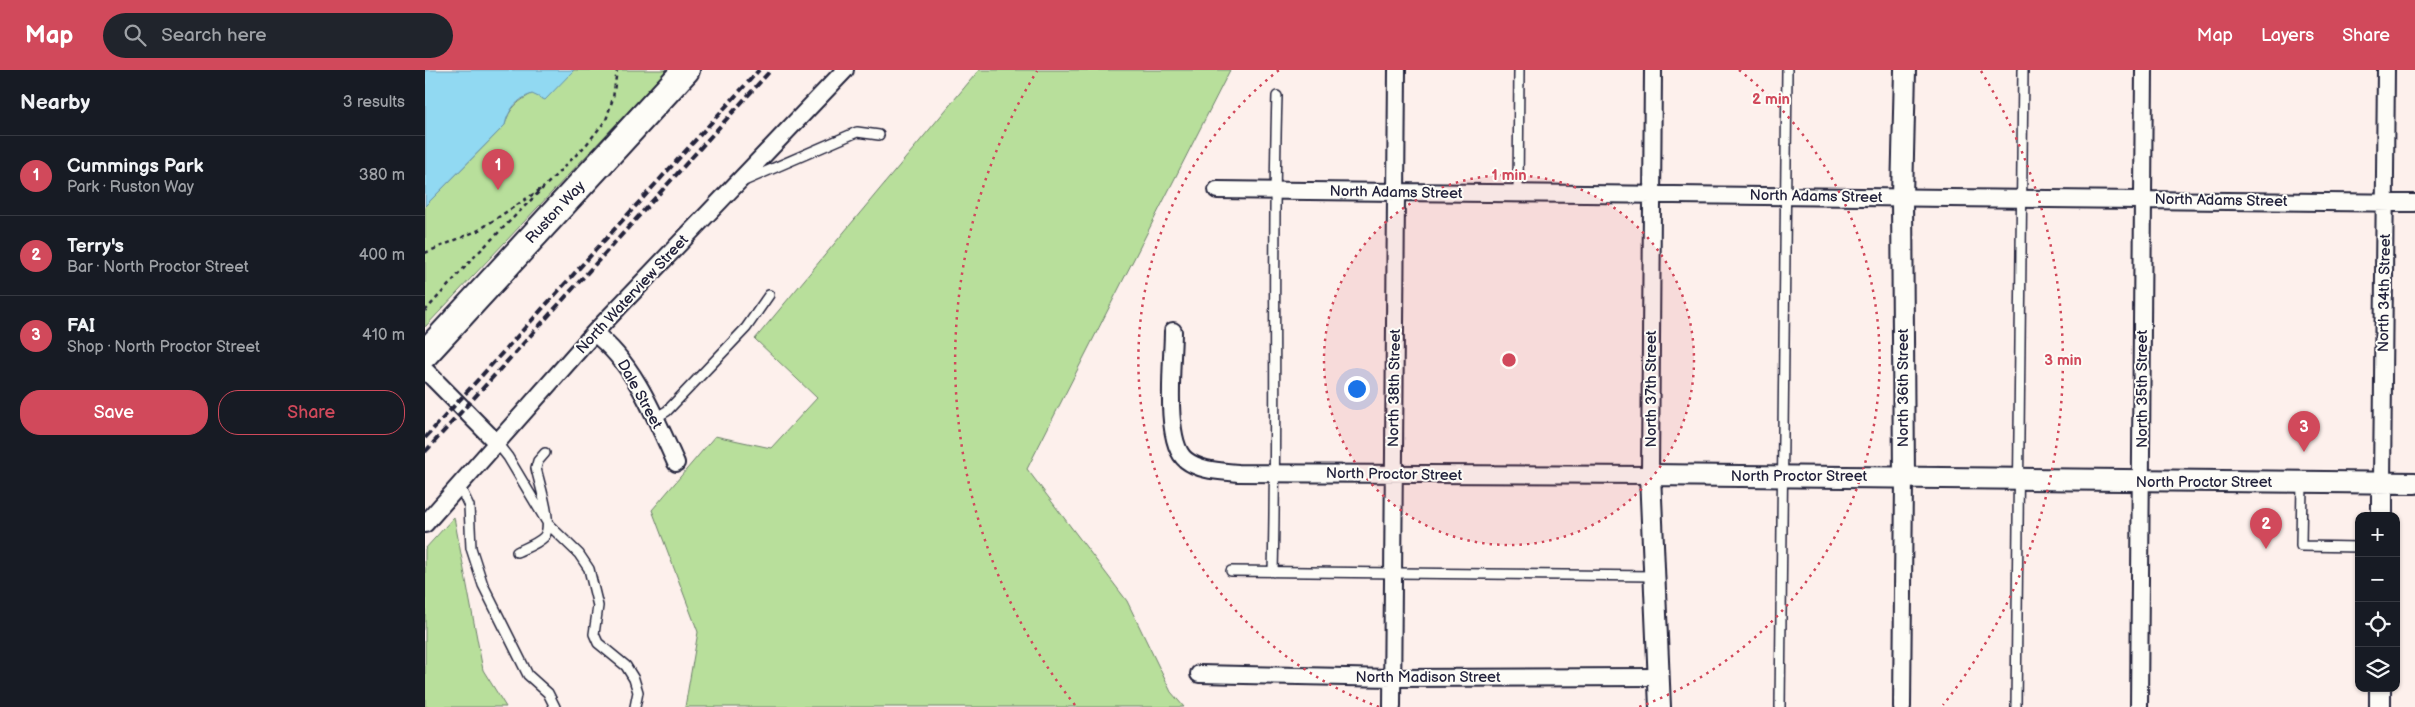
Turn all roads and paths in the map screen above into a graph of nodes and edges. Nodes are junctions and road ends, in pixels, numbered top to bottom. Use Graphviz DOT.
graph roads {
  1 [pos="617,70"];
  2 [pos="686,70"];
  3 [pos="845,70"];
  4 [pos="1397,70"];
  5 [pos="1519,70"];
  6 [pos="1653,70"];
  7 [pos="1787,70"];
  8 [pos="1905,70"];
  9 [pos="2023,70"];
  10 [pos="2144,70"];
  11 [pos="2386,70"];
  12 [pos="1277,96"];
  13 [pos="879,135"];
  14 [pos="549,183"];
  15 [pos="734,185"];
  16 [pos="1217,190"];
  17 [pos="1274,191"];
  18 [pos="1396,192"];
  19 [pos="1518,193"];
  20 [pos="1651,194"];
  21 [pos="1785,196"];
  22 [pos="1902,197"];
  23 [pos="2143,199"];
  24 [pos="2023,200"];
  25 [pos="2385,202"];
  26 [pos="2415,203"];
  27 [pos="425,252"];
  28 [pos="769,295"];
  29 [pos="425,311"];
  30 [pos="1173,331"];
  31 [pos="594,333"];
  32 [pos="425,354"];
  33 [pos="425,370"];
  34 [pos="655,418"];
  35 [pos="497,444"];
  36 [pos="545,453"];
  37 [pos="676,463"];
  38 [pos="1275,472"];
  39 [pos="1393,474"];
  40 [pos="1650,476"];
  41 [pos="1782,476"];
  42 [pos="1904,477"];
  43 [pos="2019,479"];
  44 [pos="2142,481"];
  45 [pos="2302,482"];
  46 [pos="2382,483"];
  47 [pos="2415,484"];
  48 [pos="459,485"];
  49 [pos="2382,512"];
  50 [pos="425,524"];
  51 [pos="548,524"];
  52 [pos="2355,547"];
  53 [pos="517,552"];
  54 [pos="1231,571"];
  55 [pos="1273,572"];
  56 [pos="1391,574"];
  57 [pos="1653,576"];
  58 [pos="1199,674"];
  59 [pos="1658,677"];
  60 [pos="1392,678"];
  61 [pos="2380,692"];
  62 [pos="555,707"];
  63 [pos="635,707"];
  64 [pos="1392,707"];
  65 [pos="1659,707"];
  66 [pos="1780,707"];
  67 [pos="1902,707"];
  68 [pos="2015,707"];
  69 [pos="2139,707"];
  70 [pos="2380,707"];
  1 -- 14 [label="path"];
  2 -- 32 [label="main road, Ruston Way"];
  3 -- 15 [label="street, North Waterview Street"];
  4 -- 18 [label="street, North 38th Street"];
  5 -- 19 [label="lane"];
  6 -- 20 [label="street, North 37th Street"];
  7 -- 21 [label="lane"];
  8 -- 22 [label="street, North 36th Street"];
  9 -- 24 [label="lane"];
  10 -- 23 [label="street, North 35th Street"];
  11 -- 25 [label="street, North 34th Street"];
  12 -- 17 [label="lane"];
  13 -- 15 [label="lane"];
  14 -- 27 [label="path"];
  14 -- 29 [label="path"];
  15 -- 31 [label="street, North Waterview Street"];
  16 -- 17 [label="street, North Adams Street"];
  17 -- 18 [label="street, North Adams Street"];
  17 -- 38 [label="lane"];
  18 -- 19 [label="street, North Adams Street"];
  18 -- 39 [label="street, North 38th Street"];
  19 -- 20 [label="street, North Adams Street"];
  20 -- 21 [label="street, North Adams Street"];
  20 -- 40 [label="street, North 37th Street"];
  21 -- 22 [label="street, North Adams Street"];
  21 -- 41 [label="lane"];
  22 -- 24 [label="street, North Adams Street"];
  22 -- 42 [label="street, North 36th Street"];
  23 -- 24 [label="street, North Adams Street"];
  23 -- 25 [label="street, North Adams Street"];
  23 -- 44 [label="street, North 35th Street"];
  24 -- 43 [label="lane"];
  25 -- 26 [label="street, North Adams Street"];
  25 -- 46 [label="street, North 34th Street"];
  28 -- 34 [label="lane"];
  30 -- 38 [label="street, North Proctor Street"];
  31 -- 34 [label="street, Dale Street"];
  31 -- 35 [label="street, North Waterview Street"];
  33 -- 35 [label="street"];
  34 -- 37 [label="street, Dale Street"];
  35 -- 48 [label="street, North Waterview Street"];
  35 -- 51 [label="lane"];
  36 -- 51 [label="lane"];
  38 -- 39 [label="street, North Proctor Street"];
  38 -- 55 [label="lane"];
  39 -- 40 [label="street, North Proctor Street"];
  39 -- 56 [label="street, North 38th Street"];
  40 -- 41 [label="street, North Proctor Street"];
  40 -- 57 [label="street, North 37th Street"];
  41 -- 42 [label="street, North Proctor Street"];
  41 -- 66 [label="lane"];
  42 -- 43 [label="street, North Proctor Street"];
  42 -- 67 [label="street, North 36th Street"];
  43 -- 44 [label="street, North Proctor Street"];
  43 -- 68 [label="lane"];
  44 -- 45 [label="street, North Proctor Street"];
  44 -- 69 [label="street, North 35th Street"];
  45 -- 46 [label="street, North Proctor Street"];
  45 -- 52 [label="lane"];
  46 -- 47 [label="street, North Proctor Street"];
  46 -- 49 [label="street, North 34th Street"];
  48 -- 50 [label="street, North Waterview Street"];
  48 -- 62 [label="lane"];
  51 -- 53 [label="lane"];
  51 -- 63 [label="lane"];
  54 -- 55 [label="lane"];
  55 -- 56 [label="lane"];
  56 -- 57 [label="lane"];
  56 -- 60 [label="street, North 38th Street"];
  57 -- 59 [label="street, North 37th Street"];
  58 -- 60 [label="street, North Madison Street"];
  59 -- 60 [label="street, North Madison Street"];
  59 -- 65 [label="street, North 37th Street"];
  60 -- 64 [label="street, North 38th Street"];
  61 -- 70 [label="street"];
}
